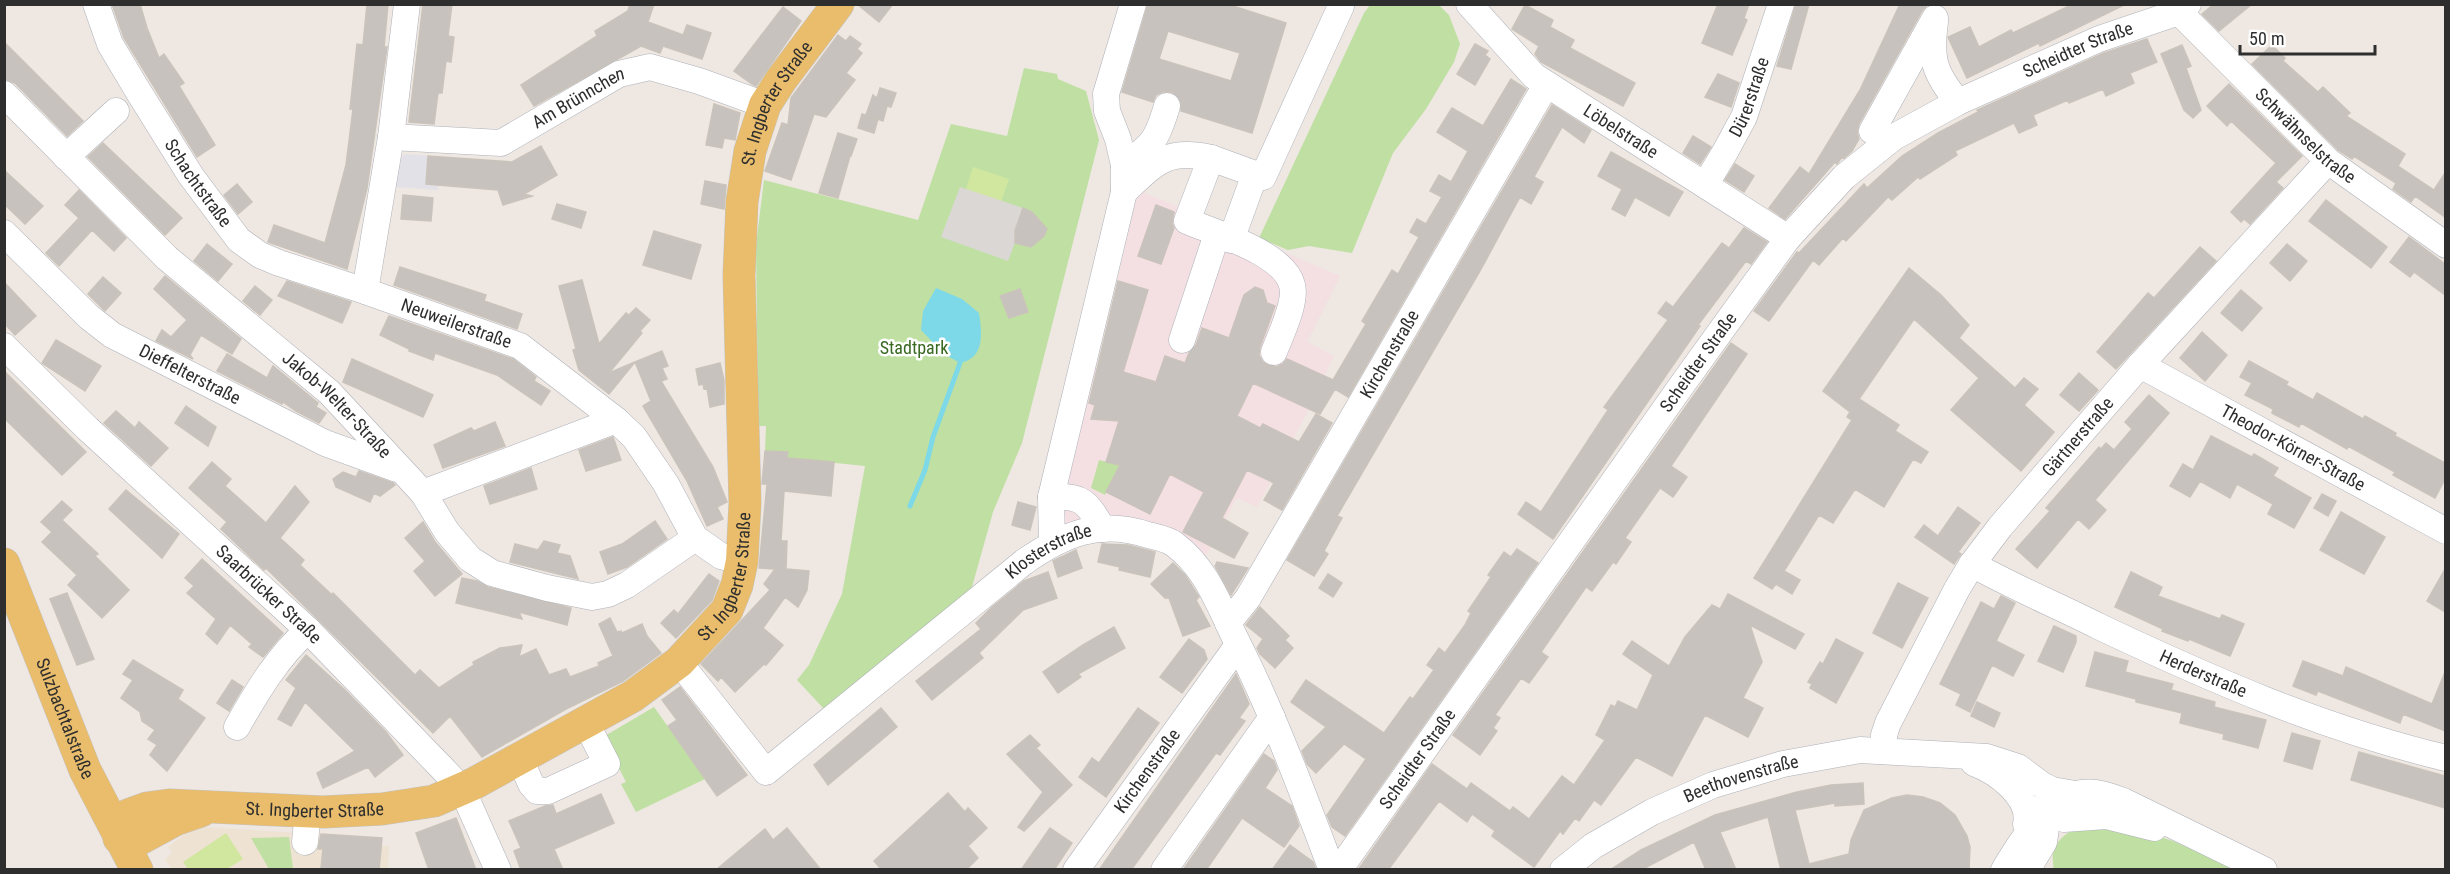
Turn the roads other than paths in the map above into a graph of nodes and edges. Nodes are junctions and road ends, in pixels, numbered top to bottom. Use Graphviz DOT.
graph roads {
  1 [pos="96,4"];
  2 [pos="407,4"];
  3 [pos="838,4"];
  4 [pos="1132,4"];
  5 [pos="1470,4"];
  6 [pos="1781,4"];
  7 [pos="1341,6"];
  8 [pos="2183,8"];
  9 [pos="1937,11"];
  10 [pos="1546,85"];
  11 [pos="4,94"];
  12 [pos="1958,102"];
  13 [pos="765,105"];
  14 [pos="1167,106"];
  15 [pos="116,111"];
  16 [pos="1872,131"];
  17 [pos="391,137"];
  18 [pos="66,157"];
  19 [pos="1211,158"];
  20 [pos="2328,161"];
  21 [pos="1124,165"];
  22 [pos="1255,174"];
  23 [pos="1705,185"];
  24 [pos="1124,192"];
  25 [pos="4,233"];
  26 [pos="1224,237"];
  27 [pos="1788,238"];
  28 [pos="2445,245"];
  29 [pos="365,291"];
  30 [pos="1182,340"];
  31 [pos="4,346"];
  32 [pos="1274,352"];
  33 [pos="2140,365"];
  34 [pos="616,420"];
  35 [pos="403,472"];
  36 [pos="423,493"];
  37 [pos="1051,497"];
  38 [pos="1103,529"];
  39 [pos="2445,531"];
  40 [pos="695,538"];
  41 [pos="1052,543"];
  42 [pos="742,561"];
  43 [pos="4,564"];
  44 [pos="1971,564"];
  45 [pos="308,630"];
  46 [pos="1233,634"];
  47 [pos="679,662"];
  48 [pos="1272,717"];
  49 [pos="586,723"];
  50 [pos="237,727"];
  51 [pos="1884,751"];
  52 [pos="1939,755"];
  53 [pos="2445,758"];
  54 [pos="520,759"];
  55 [pos="2042,785"];
  56 [pos="462,789"];
  57 [pos="2075,807"];
  58 [pos="2037,810"];
  59 [pos="308,811"];
  60 [pos="119,838"];
  61 [pos="305,842"];
  62 [pos="2027,856"];
  63 [pos="137,870"];
  64 [pos="498,870"];
  65 [pos="1076,870"];
  66 [pos="1164,870"];
  67 [pos="1332,870"];
  68 [pos="1339,870"];
  69 [pos="1563,870"];
  70 [pos="2004,870"];
  71 [pos="2264,870"];
  1 -- 29 [label="street, Schachtstraße"];
  2 -- 17 [label="street"];
  3 -- 13 [label="main road, St. Ingberter Straße"];
  4 -- 21 [label="street"];
  5 -- 10 [label="street, Löbelstraße"];
  6 -- 23 [label="street, Dürerstraße"];
  7 -- 22 [label="street"];
  8 -- 12 [label="street, Scheidter Straße"];
  8 -- 20 [label="street, Schwähnselstraße"];
  9 -- 12 [label="street"];
  9 -- 16 [label="street"];
  10 -- 23 [label="street, Löbelstraße"];
  10 -- 46 [label="street, Kirchenstraße"];
  11 -- 18 [label="street, Jakob-Welter-Straße"];
  12 -- 27 [label="street, Scheidter Straße"];
  13 -- 17 [label="street, Am Brünnchen"];
  13 -- 42 [label="main road, St. Ingberter Straße"];
  14 -- 21 [label="street"];
  15 -- 18 [label="street"];
  17 -- 29 [label="street"];
  18 -- 35 [label="street, Jakob-Welter-Straße"];
  19 -- 22 [label="street"];
  19 -- 24 [label="street"];
  19 -- 26 [label="street"];
  20 -- 28 [label="street, Schwähnselstraße"];
  20 -- 33 [label="street, Gärtnerstraße"];
  21 -- 24 [label="street"];
  22 -- 26 [label="street"];
  23 -- 27 [label="street, Löbelstraße"];
  24 -- 37 [label="street"];
  25 -- 35 [label="street, Dieffelterstraße"];
  26 -- 30 [label="street"];
  26 -- 32 [label="street"];
  27 -- 68 [label="street, Scheidter Straße"];
  29 -- 34 [label="street, Neuweilerstraße"];
  31 -- 45 [label="street, Saarbrücker Straße"];
  33 -- 39 [label="street, Theodor-Körner-Straße"];
  33 -- 44 [label="street, Gärtnerstraße"];
  34 -- 36 [label="street"];
  34 -- 40 [label="street, Neuweilerstraße"];
  35 -- 36 [label="street, Jakob-Welter-Straße"];
  36 -- 40 [label="street, Jakob-Welter-Straße"];
  37 -- 38 [label="street"];
  37 -- 41 [label="street"];
  38 -- 41 [label="street, Klosterstraße"];
  38 -- 46 [label="street, Klosterstraße"];
  40 -- 42 [label="street, Neuweilerstraße"];
  41 -- 47 [label="street, Klosterstraße"];
  42 -- 47 [label="main road, St. Ingberter Straße"];
  43 -- 60 [label="main road, Sulzbachtalstraße"];
  44 -- 51 [label="street, Gärtnerstraße"];
  44 -- 53 [label="street, Herderstraße"];
  45 -- 50 [label="street"];
  45 -- 56 [label="street, Saarbrücker Straße"];
  46 -- 48 [label="street, Klosterstraße"];
  46 -- 65 [label="street, Kirchenstraße"];
  47 -- 49 [label="main road, St. Ingberter Straße"];
  48 -- 66 [label="street"];
  48 -- 67 [label="street, Klosterstraße"];
  49 -- 54 [label="main road, St. Ingberter Straße"];
  49 -- 54 [label="street"];
  51 -- 52 [label="street, Beethovenstraße"];
  51 -- 69 [label="street, Beethovenstraße"];
  52 -- 55 [label="street, Beethovenstraße"];
  52 -- 58 [label="street, Beethovenstraße"];
  54 -- 56 [label="main road, St. Ingberter Straße"];
  55 -- 57 [label="street, Beethovenstraße"];
  55 -- 58 [label="street"];
  56 -- 59 [label="main road, St. Ingberter Straße"];
  56 -- 64 [label="street, Saarbrücker Straße"];
  57 -- 58 [label="street"];
  57 -- 62 [label="street"];
  57 -- 71 [label="street, Beethovenstraße"];
  58 -- 62 [label="street"];
  59 -- 60 [label="main road, St. Ingberter Straße"];
  59 -- 61 [label="street"];
  60 -- 63 [label="main road, Sulzbachtalstraße"];
  62 -- 70 [label="street"];
}
